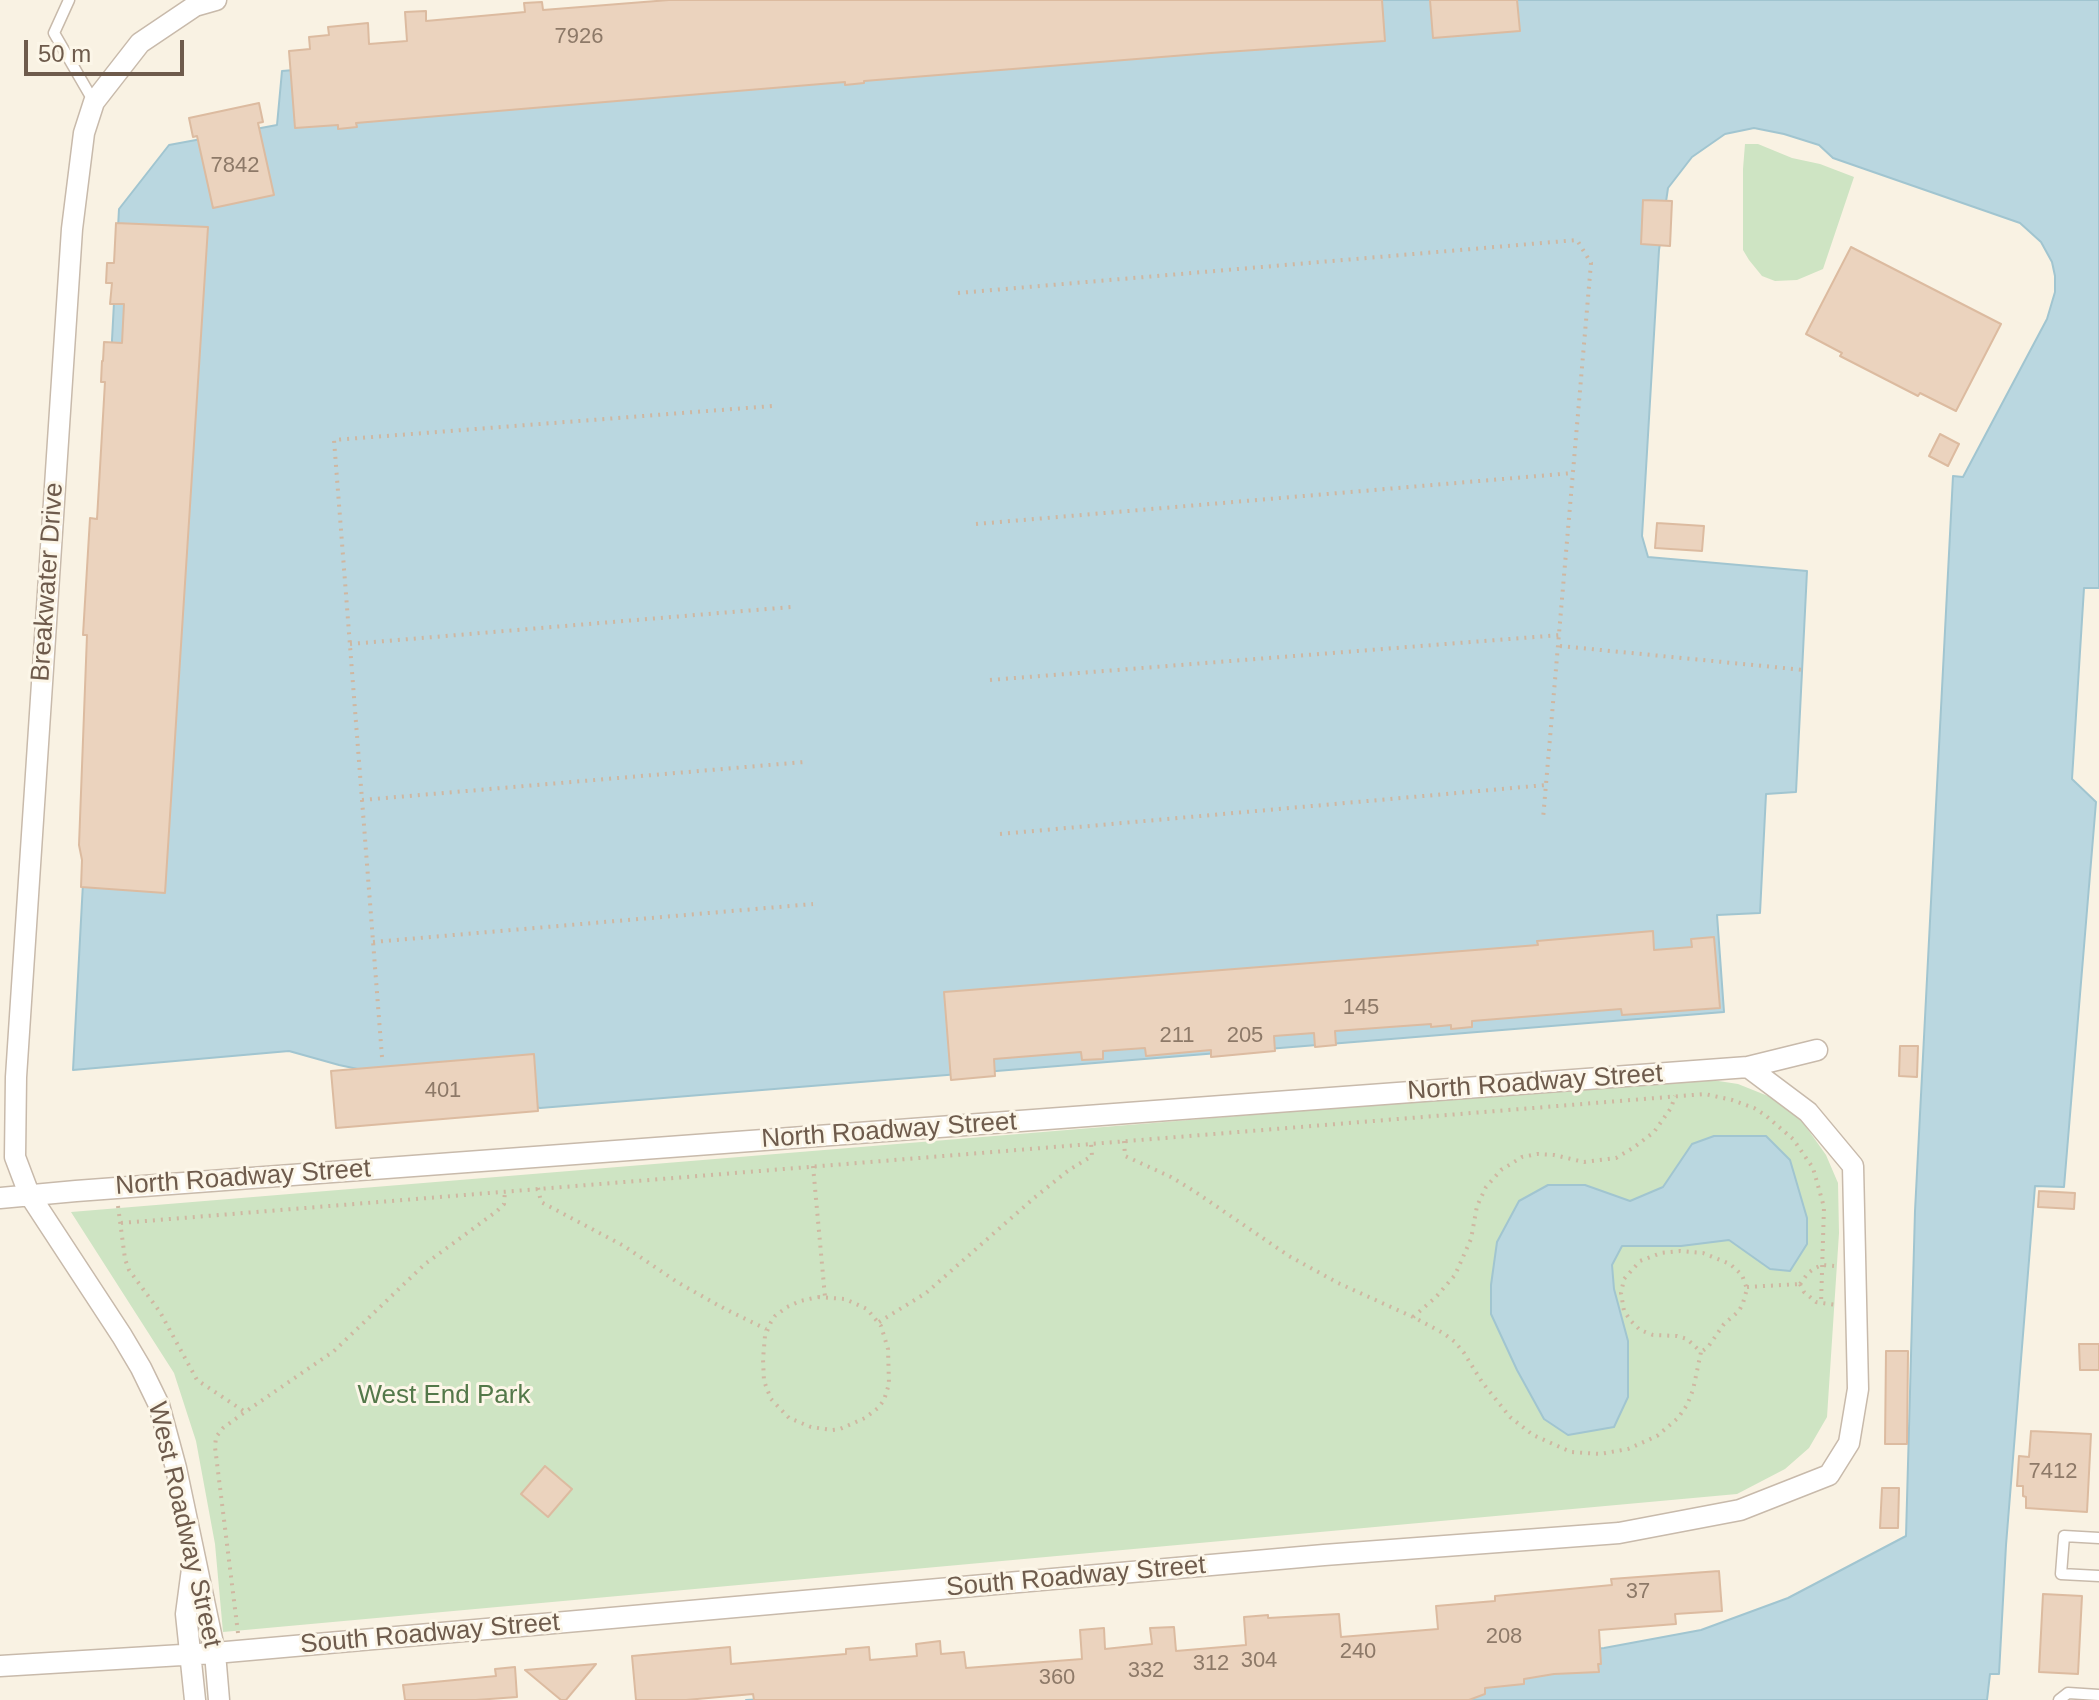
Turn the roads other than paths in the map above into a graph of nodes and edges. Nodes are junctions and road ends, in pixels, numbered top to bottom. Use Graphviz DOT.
graph roads {
  1 [pos="69,0"];
  2 [pos="216,0"];
  3 [pos="94,102"];
  4 [pos="1817,1050"];
  5 [pos="1748,1067"];
  6 [pos="29,1194"];
  7 [pos="0,1198"];
  8 [pos="2099,1538"];
  9 [pos="194,1553"];
  10 [pos="2099,1576"];
  11 [pos="215,1653"];
  12 [pos="191,1655"];
  13 [pos="0,1666"];
  14 [pos="2099,1695"];
  15 [pos="195,1700"];
  16 [pos="219,1700"];
  17 [pos="2059,1700"];
  1 -- 3 [label="lane"];
  2 -- 3 [label="street, Breakwater Drive"];
  3 -- 6 [label="street, Breakwater Drive"];
  4 -- 5 [label="street, North Roadway Street"];
  5 -- 6 [label="street, North Roadway Street"];
  5 -- 11 [label="street, South Roadway Street"];
  6 -- 7 [label="street"];
  6 -- 9 [label="street, West Roadway Street"];
  8 -- 10 [label="lane"];
  9 -- 11 [label="street, West Roadway Street"];
  9 -- 12 [label="street"];
  11 -- 12 [label="street, South Roadway Street"];
  11 -- 16 [label="street, West Roadway Street"];
  12 -- 13 [label="street, South Roadway Street"];
  12 -- 15 [label="street"];
  14 -- 17 [label="lane"];
}
